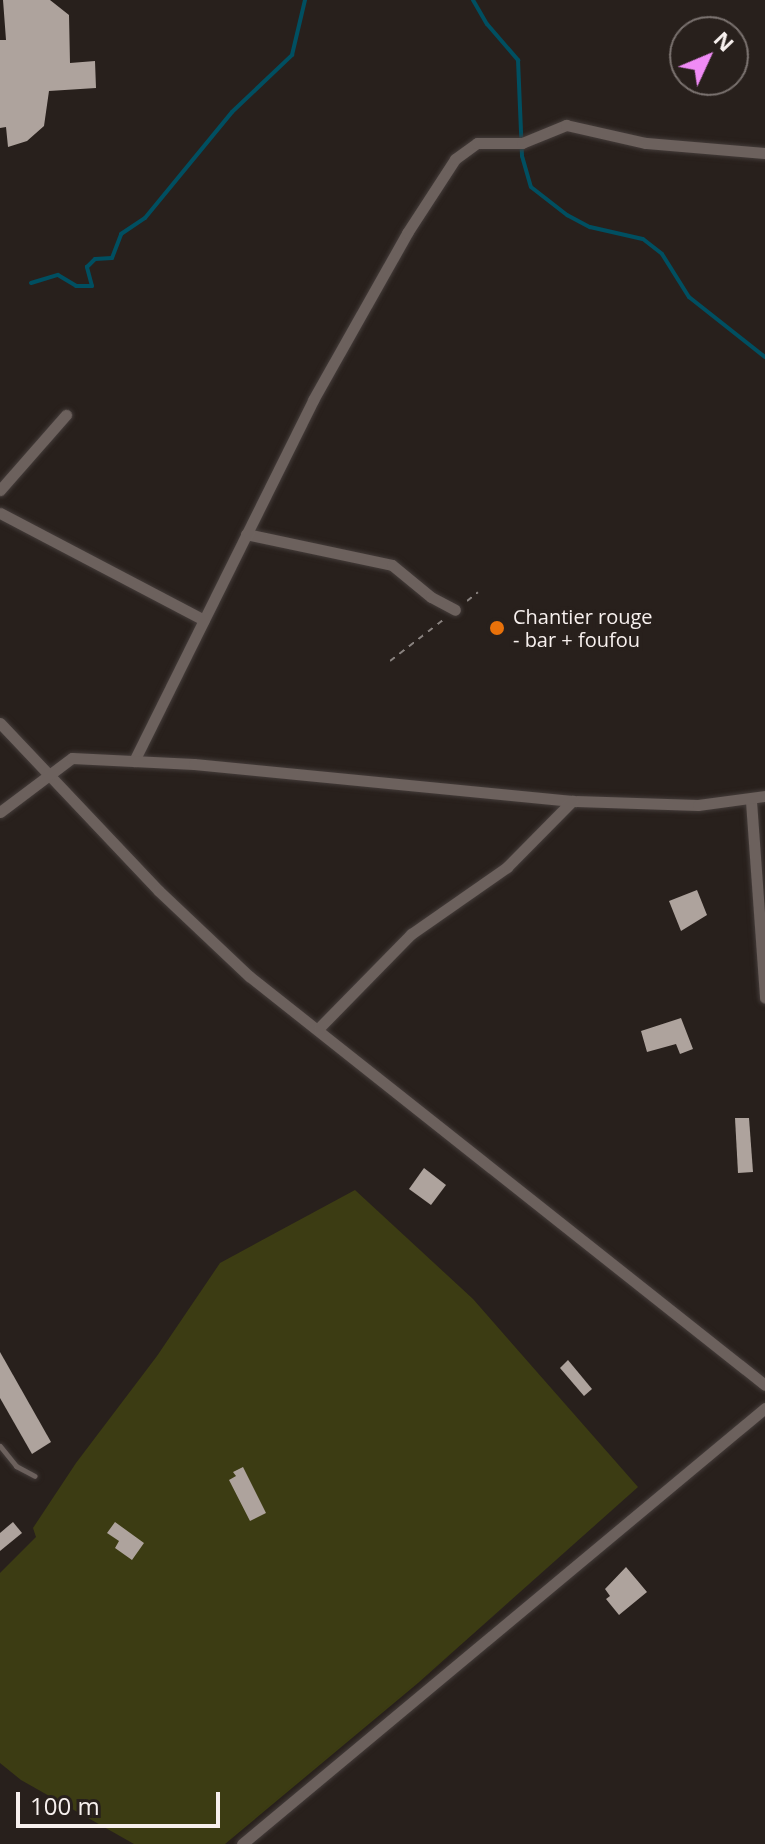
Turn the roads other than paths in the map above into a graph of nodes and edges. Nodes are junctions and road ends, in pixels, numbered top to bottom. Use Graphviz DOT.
graph roads {
  1 [pos="765,153"];
  2 [pos="66,415"];
  3 [pos="0,490"];
  4 [pos="0,513"];
  5 [pos="246,534"];
  6 [pos="455,610"];
  7 [pos="204,620"];
  8 [pos="0,723"];
  9 [pos="134,761"];
  10 [pos="49,773"];
  11 [pos="765,796"];
  12 [pos="572,801"];
  13 [pos="751,801"];
  14 [pos="0,812"];
  15 [pos="765,998"];
  16 [pos="319,1028"];
  17 [pos="765,1385"];
  18 [pos="765,1408"];
  19 [pos="0,1446"];
  20 [pos="35,1476"];
  21 [pos="242,1844"];
  1 -- 5 [label="street"];
  2 -- 3 [label="street"];
  4 -- 7 [label="street"];
  5 -- 6 [label="street"];
  5 -- 7 [label="street"];
  7 -- 9 [label="street"];
  8 -- 10 [label="street"];
  9 -- 10 [label="street"];
  9 -- 12 [label="street"];
  10 -- 14 [label="street"];
  10 -- 16 [label="street"];
  11 -- 13 [label="street"];
  12 -- 13 [label="street"];
  12 -- 16 [label="street"];
  13 -- 15 [label="street"];
  16 -- 17 [label="street"];
  18 -- 21 [label="street"];
  19 -- 20 [label="lane"];
}
